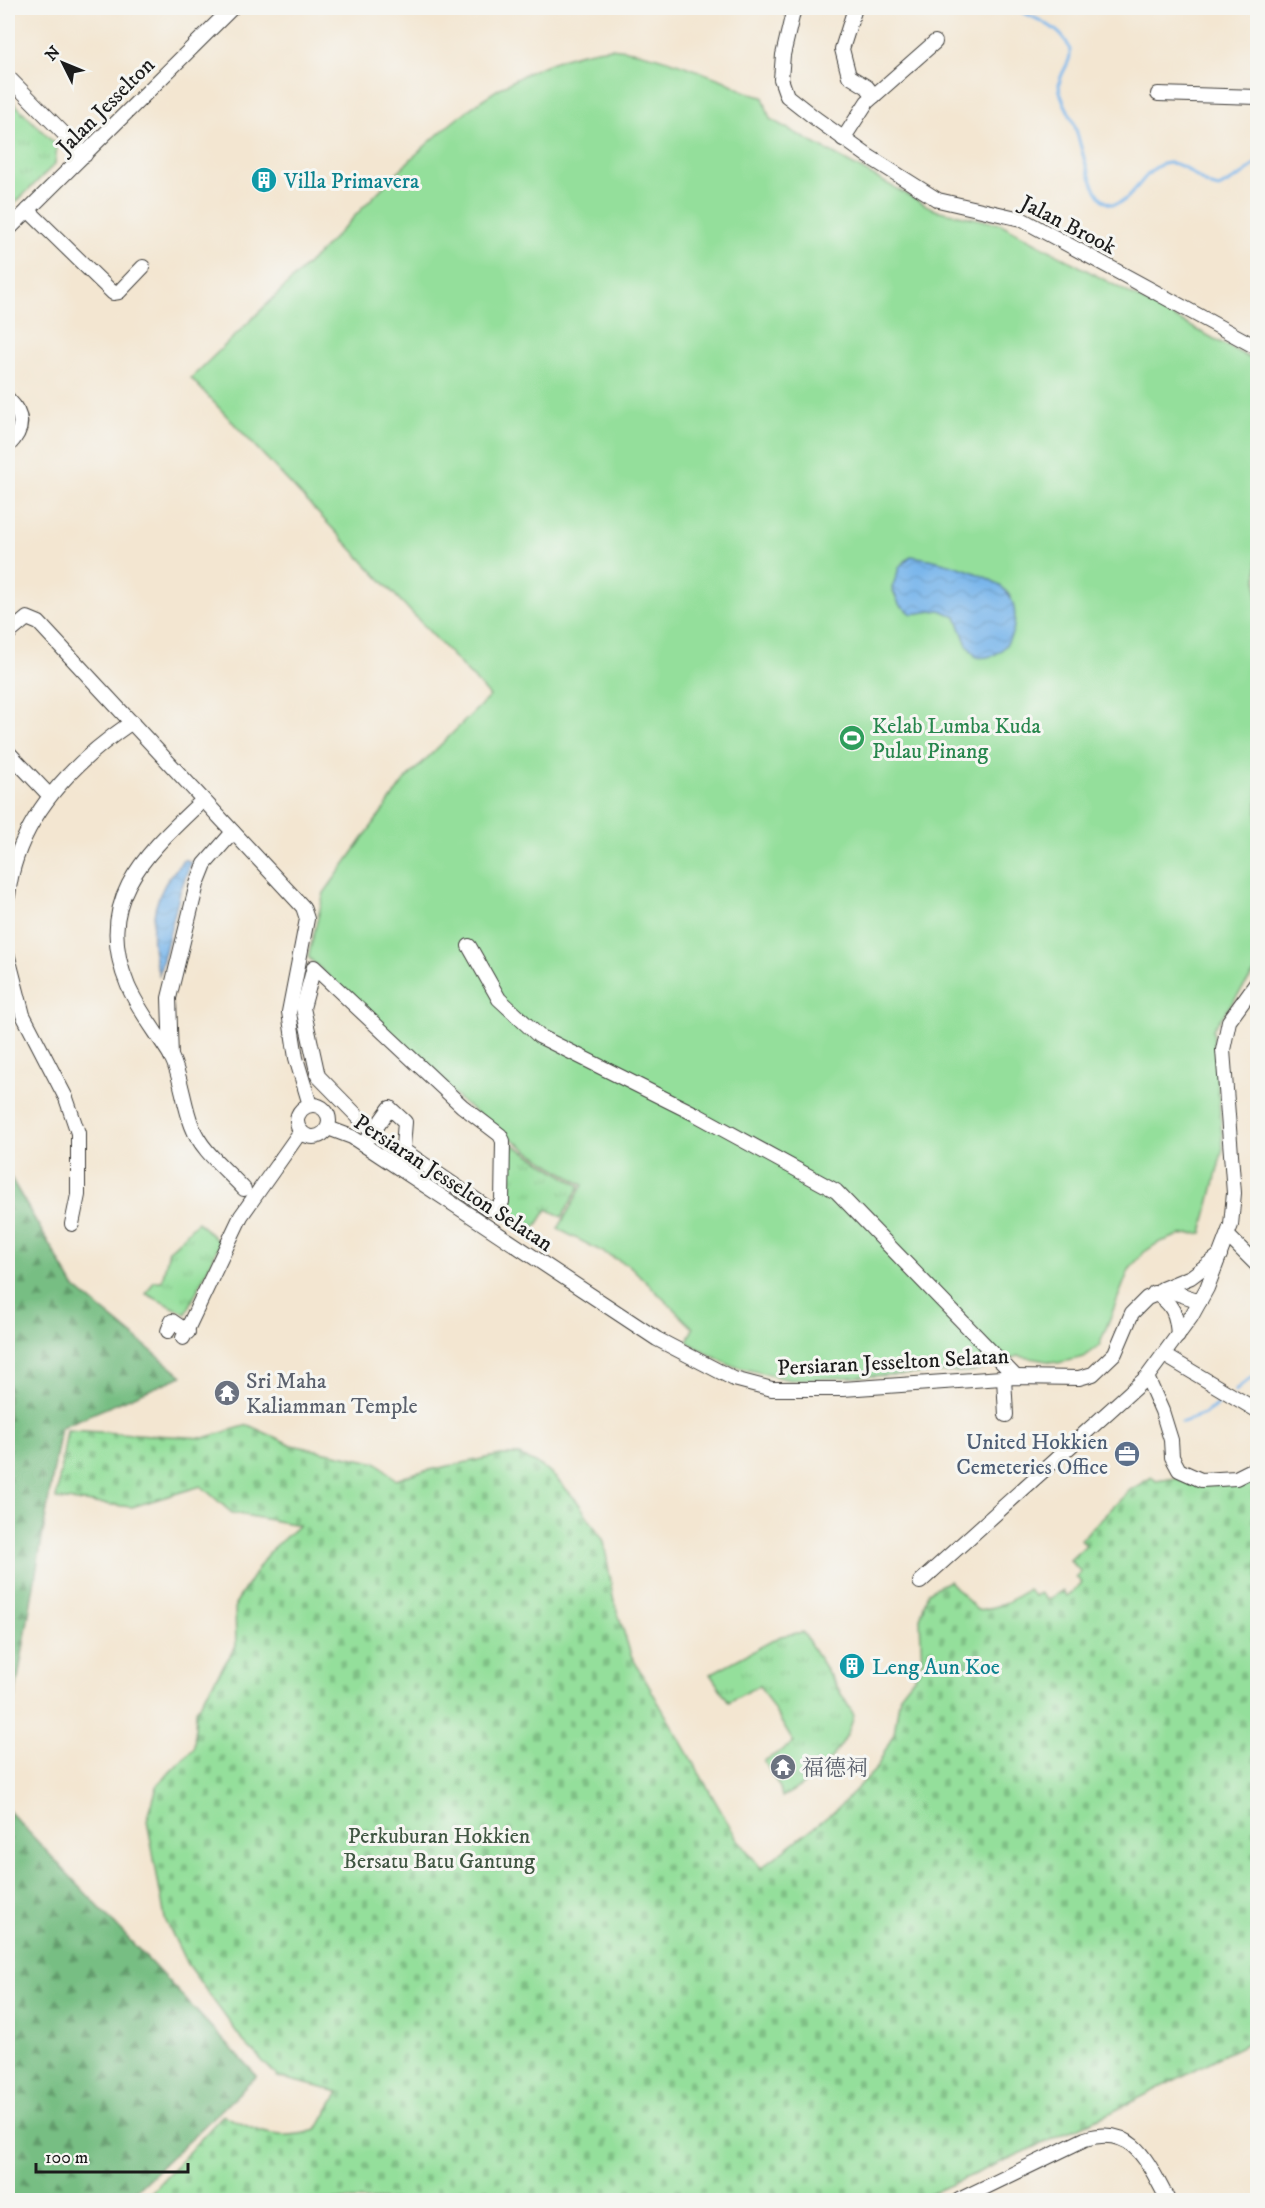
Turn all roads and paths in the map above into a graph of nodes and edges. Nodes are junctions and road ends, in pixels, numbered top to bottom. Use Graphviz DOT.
graph roads {
  1 [pos="232,8"];
  2 [pos="794,8"];
  3 [pos="855,8"];
  4 [pos="935,42"];
  5 [pos="8,77"];
  6 [pos="1158,94"];
  7 [pos="874,96"];
  8 [pos="1257,97"];
  9 [pos="843,139"];
  10 [pos="85,155"];
  11 [pos="28,210"];
  12 [pos="8,230"];
  13 [pos="144,267"];
  14 [pos="1257,348"];
  15 [pos="8,399"];
  16 [pos="8,446"];
  17 [pos="8,634"];
  18 [pos="132,722"];
  19 [pos="8,752"];
  20 [pos="49,795"];
  21 [pos="203,800"];
  22 [pos="233,832"];
  23 [pos="13,849"];
  24 [pos="8,896"];
  25 [pos="469,946"];
  26 [pos="8,957"];
  27 [pos="1257,981"];
  28 [pos="171,1057"];
  29 [pos="310,1105"];
  30 [pos="328,1128"];
  31 [pos="301,1131"];
  32 [pos="374,1132"];
  33 [pos="364,1146"];
  34 [pos="403,1150"];
  35 [pos="401,1170"];
  36 [pos="244,1189"];
  37 [pos="72,1224"];
  38 [pos="1228,1236"];
  39 [pos="1221,1254"];
  40 [pos="1257,1266"];
  41 [pos="1157,1292"];
  42 [pos="1200,1301"];
  43 [pos="168,1331"];
  44 [pos="1178,1336"];
  45 [pos="1164,1355"];
  46 [pos="1010,1377"];
  47 [pos="1147,1377"];
  48 [pos="1257,1411"];
  49 [pos="1006,1415"];
  50 [pos="1257,1473"];
  51 [pos="920,1582"];
  52 [pos="959,2200"];
  53 [pos="1168,2200"];
  1 -- 10 [label="street, Jalan Jesselton"];
  2 -- 9 [label="street, Jalan Brook"];
  3 -- 7 [label="street"];
  4 -- 7 [label="street"];
  5 -- 10 [label="street"];
  6 -- 8 [label="street"];
  7 -- 9 [label="street"];
  9 -- 14 [label="street, Jalan Brook"];
  10 -- 11 [label="street, Jalan Jesselton"];
  11 -- 12 [label="street, Jalan Jesselton"];
  11 -- 13 [label="street"];
  15 -- 16 [label="street"];
  17 -- 18 [label="street"];
  18 -- 20 [label="street"];
  18 -- 21 [label="street"];
  19 -- 20 [label="street"];
  20 -- 23 [label="street"];
  21 -- 22 [label="street"];
  21 -- 28 [label="street"];
  22 -- 28 [label="street"];
  22 -- 29 [label="street"];
  23 -- 24 [label="street"];
  25 -- 46 [label="street"];
  26 -- 37 [label="street"];
  27 -- 38 [label="street"];
  28 -- 36 [label="street"];
  29 -- 30 [label="street"];
  29 -- 31 [label="street"];
  30 -- 31 [label="street"];
  30 -- 33 [label="street, Persiaran Jesselton Selatan"];
  31 -- 43 [label="street"];
  32 -- 33 [label="street"];
  32 -- 34 [label="street"];
  32 -- 34 [label="street"];
  33 -- 35 [label="street, Persiaran Jesselton Selatan"];
  34 -- 35 [label="street"];
  35 -- 46 [label="street, Persiaran Jesselton Selatan"];
  38 -- 39 [label="street"];
  38 -- 40 [label="street"];
  39 -- 41 [label="street, Persiaran Jesselton Selatan"];
  39 -- 42 [label="street"];
  41 -- 42 [label="street"];
  41 -- 44 [label="street"];
  41 -- 46 [label="street, Persiaran Jesselton Selatan"];
  42 -- 44 [label="street"];
  44 -- 45 [label="street"];
  45 -- 47 [label="street"];
  45 -- 48 [label="street"];
  46 -- 49 [label="street"];
  47 -- 50 [label="street"];
  47 -- 51 [label="street"];
  52 -- 53 [label="street"];
}
